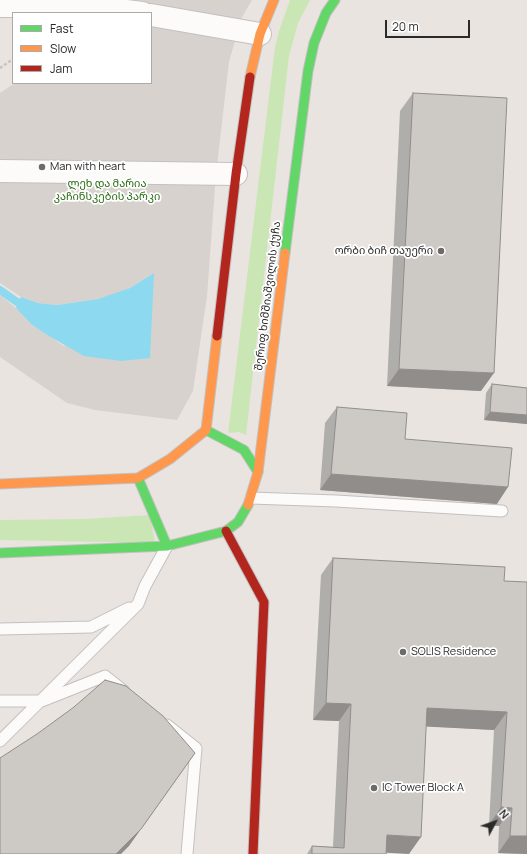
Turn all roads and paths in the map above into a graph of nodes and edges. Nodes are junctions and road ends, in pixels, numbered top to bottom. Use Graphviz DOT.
graph roads {
  1 [pos="274,0"];
  2 [pos="335,0"];
  3 [pos="0,6"];
  4 [pos="134,12"];
  5 [pos="152,15"];
  6 [pos="260,34"];
  7 [pos="12,60"];
  8 [pos="0,68"];
  9 [pos="0,171"];
  10 [pos="236,174"];
  11 [pos="206,430"];
  12 [pos="258,472"];
  13 [pos="138,478"];
  14 [pos="0,484"];
  15 [pos="251,498"];
  16 [pos="502,511"];
  17 [pos="226,531"];
  18 [pos="167,546"];
  19 [pos="0,553"];
  20 [pos="138,604"];
  21 [pos="0,629"];
  22 [pos="135,700"];
  23 [pos="0,701"];
  24 [pos="42,701"];
  25 [pos="160,719"];
  26 [pos="0,741"];
  27 [pos="187,854"];
  28 [pos="253,854"];
  1 -- 6 [label="main road"];
  2 -- 12 [label="main road, შერიფ ხიმშიაშვილის ქუჩა"];
  3 -- 4 [label="street"];
  5 -- 6 [label="street"];
  6 -- 10 [label="main road"];
  7 -- 8 [label="path"];
  9 -- 10 [label="street"];
  10 -- 11 [label="main road"];
  11 -- 12 [label="main road"];
  11 -- 13 [label="main road"];
  12 -- 15 [label="main road, შერიფ ხიმშიაშვილის ქუჩა"];
  13 -- 14 [label="main road"];
  13 -- 18 [label="main road"];
  15 -- 16 [label="lane"];
  15 -- 17 [label="main road, შერიფ ხიმშიაშვილის ქუჩა"];
  17 -- 18 [label="main road, შერიფ ხიმშიაშვილის ქუჩა"];
  17 -- 28 [label="main road"];
  18 -- 19 [label="main road, შერიფ ხიმშიაშვილის ქუჩა"];
  18 -- 20 [label="lane"];
  20 -- 21 [label="lane"];
  20 -- 24 [label="lane"];
  22 -- 24 [label="lane"];
  23 -- 24 [label="lane"];
  24 -- 26 [label="lane"];
  25 -- 27 [label="lane"];
}
